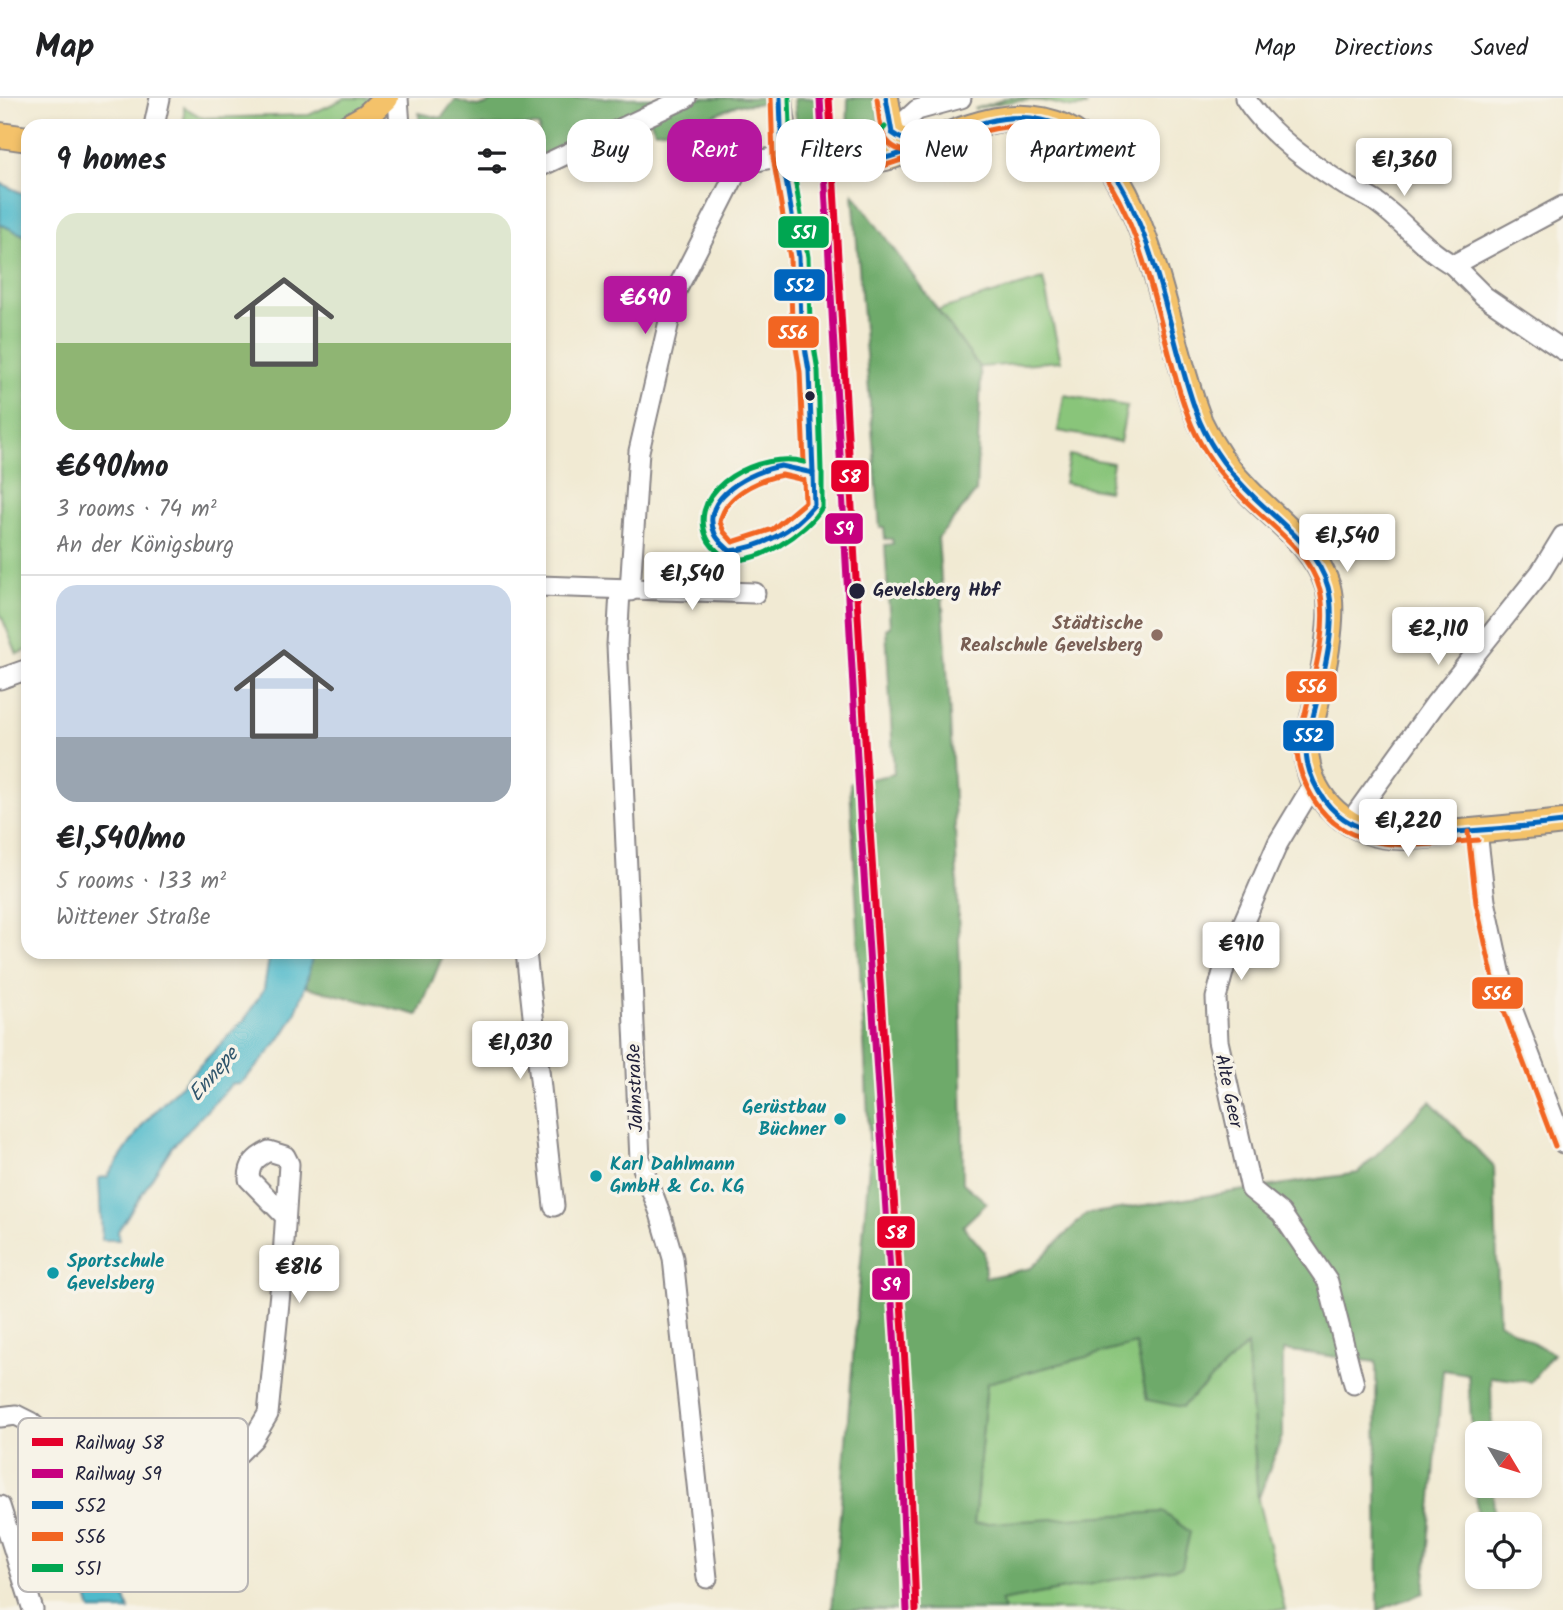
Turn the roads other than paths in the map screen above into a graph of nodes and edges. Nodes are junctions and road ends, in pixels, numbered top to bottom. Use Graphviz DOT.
graph roads {
  1 [pos="160,98"];
  2 [pos="386,98"];
  3 [pos="398,98"];
  4 [pos="686,98"];
  5 [pos="780,98"];
  6 [pos="888,98"];
  7 [pos="961,98"];
  8 [pos="1245,98"];
  9 [pos="917,110"];
  10 [pos="156,119"];
  11 [pos="362,119"];
  12 [pos="400,119"];
  13 [pos="781,119"];
  14 [pos="992,120"];
  15 [pos="892,133"];
  16 [pos="0,135"];
  17 [pos="21,138"];
  18 [pos="900,140"];
  19 [pos="886,143"];
  20 [pos="776,149"];
  21 [pos="546,164"];
  22 [pos="1563,206"];
  23 [pos="1453,265"];
  24 [pos="1563,350"];
  25 [pos="1563,536"];
  26 [pos="546,586"];
  27 [pos="625,591"];
  28 [pos="755,593"];
  29 [pos="21,672"];
  30 [pos="0,679"];
  31 [pos="1313,785"];
  32 [pos="1350,822"];
  33 [pos="1563,822"];
  34 [pos="1477,831"];
  35 [pos="527,959"];
  36 [pos="1563,1143"];
  37 [pos="554,1206"];
  38 [pos="284,1216"];
  39 [pos="1354,1384"];
  40 [pos="0,1416"];
  41 [pos="22,1418"];
  42 [pos="248,1444"];
  43 [pos="0,1506"];
  44 [pos="18,1563"];
  45 [pos="707,1578"];
  46 [pos="27,1592"];
  47 [pos="33,1610"];
  1 -- 10 [label="street"];
  2 -- 11 [label="main road"];
  3 -- 12 [label="street"];
  4 -- 21 [label="street"];
  5 -- 13 [label="main road"];
  6 -- 9 [label="street"];
  6 -- 15 [label="main road"];
  7 -- 9 [label="street"];
  8 -- 23 [label="street"];
  9 -- 15 [label="street"];
  14 -- 31 [label="main road"];
  15 -- 18 [label="main road"];
  15 -- 19 [label="main road"];
  16 -- 17 [label="main road"];
  20 -- 27 [label="street, Jahnstraße"];
  22 -- 23 [label="street"];
  23 -- 24 [label="street"];
  25 -- 32 [label="street"];
  26 -- 27 [label="street"];
  27 -- 28 [label="street"];
  27 -- 45 [label="street, Jahnstraße"];
  29 -- 30 [label="street"];
  31 -- 32 [label="main road"];
  31 -- 39 [label="street, Alte Geer"];
  32 -- 34 [label="main road"];
  33 -- 34 [label="main road"];
  34 -- 36 [label="street"];
  35 -- 37 [label="street"];
  38 -- 42 [label="street"];
  40 -- 41 [label="street"];
  43 -- 44 [label="street"];
  46 -- 47 [label="street"];
}
